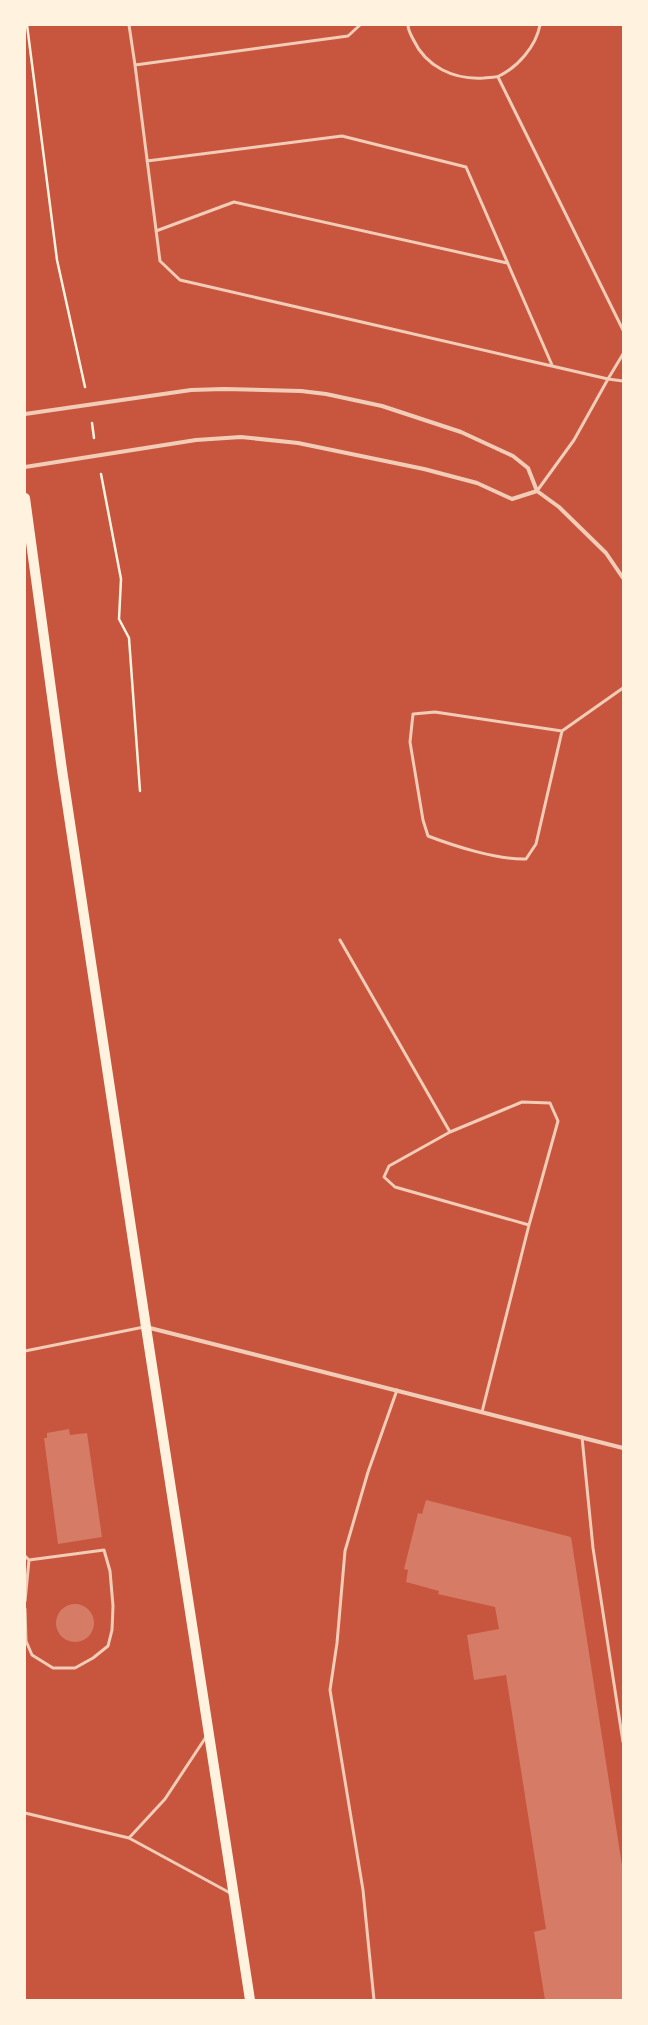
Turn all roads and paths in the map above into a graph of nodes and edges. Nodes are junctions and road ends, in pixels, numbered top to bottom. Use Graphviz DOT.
graph roads {
  1 [pos="129,25"];
  2 [pos="360,25"];
  3 [pos="408,25"];
  4 [pos="540,25"];
  5 [pos="135,65"];
  6 [pos="498,77"];
  7 [pos="147,161"];
  8 [pos="156,230"];
  9 [pos="507,262"];
  10 [pos="623,330"];
  11 [pos="623,354"];
  12 [pos="552,365"];
  13 [pos="608,379"];
  14 [pos="623,381"];
  15 [pos="25,414"];
  16 [pos="25,466"];
  17 [pos="537,491"];
  18 [pos="25,498"];
  19 [pos="27,524"];
  20 [pos="623,578"];
  21 [pos="623,688"];
  22 [pos="562,731"];
  23 [pos="340,940"];
  24 [pos="450,1132"];
  25 [pos="529,1225"];
  26 [pos="146,1327"];
  27 [pos="25,1351"];
  28 [pos="397,1390"];
  29 [pos="482,1412"];
  30 [pos="582,1437"];
  31 [pos="623,1448"];
  32 [pos="25,1556"];
  33 [pos="28,1560"];
  34 [pos="25,1601"];
  35 [pos="25,1609"];
  36 [pos="209,1732"];
  37 [pos="623,1742"];
  38 [pos="25,1813"];
  39 [pos="128,1838"];
  40 [pos="235,1896"];
  41 [pos="250,2000"];
  42 [pos="374,2000"];
  1 -- 5 [label="lane"];
  2 -- 5 [label="lane"];
  3 -- 6 [label="lane"];
  4 -- 6 [label="lane"];
  5 -- 7 [label="lane"];
  6 -- 10 [label="lane"];
  7 -- 8 [label="lane"];
  7 -- 9 [label="lane"];
  8 -- 9 [label="lane"];
  8 -- 12 [label="lane"];
  9 -- 12 [label="lane"];
  11 -- 13 [label="lane"];
  12 -- 13 [label="lane"];
  13 -- 14 [label="lane"];
  13 -- 17 [label="lane"];
  15 -- 17 [label="street"];
  16 -- 17 [label="street"];
  17 -- 20 [label="street"];
  18 -- 19 [label="main road"];
  19 -- 26 [label="main road"];
  21 -- 22 [label="lane"];
  22 -- 22 [label="lane"];
  23 -- 24 [label="lane"];
  24 -- 25 [label="lane"];
  24 -- 25 [label="lane"];
  25 -- 29 [label="lane"];
  26 -- 27 [label="lane"];
  26 -- 28 [label="street"];
  26 -- 36 [label="main road"];
  28 -- 29 [label="street"];
  28 -- 42 [label="lane"];
  29 -- 30 [label="street"];
  30 -- 31 [label="street"];
  30 -- 37 [label="lane"];
  32 -- 33 [label="lane"];
  33 -- 34 [label="lane"];
  33 -- 35 [label="lane"];
  36 -- 39 [label="lane"];
  36 -- 40 [label="main road"];
  38 -- 39 [label="lane"];
  39 -- 40 [label="lane"];
  40 -- 41 [label="main road"];
}
